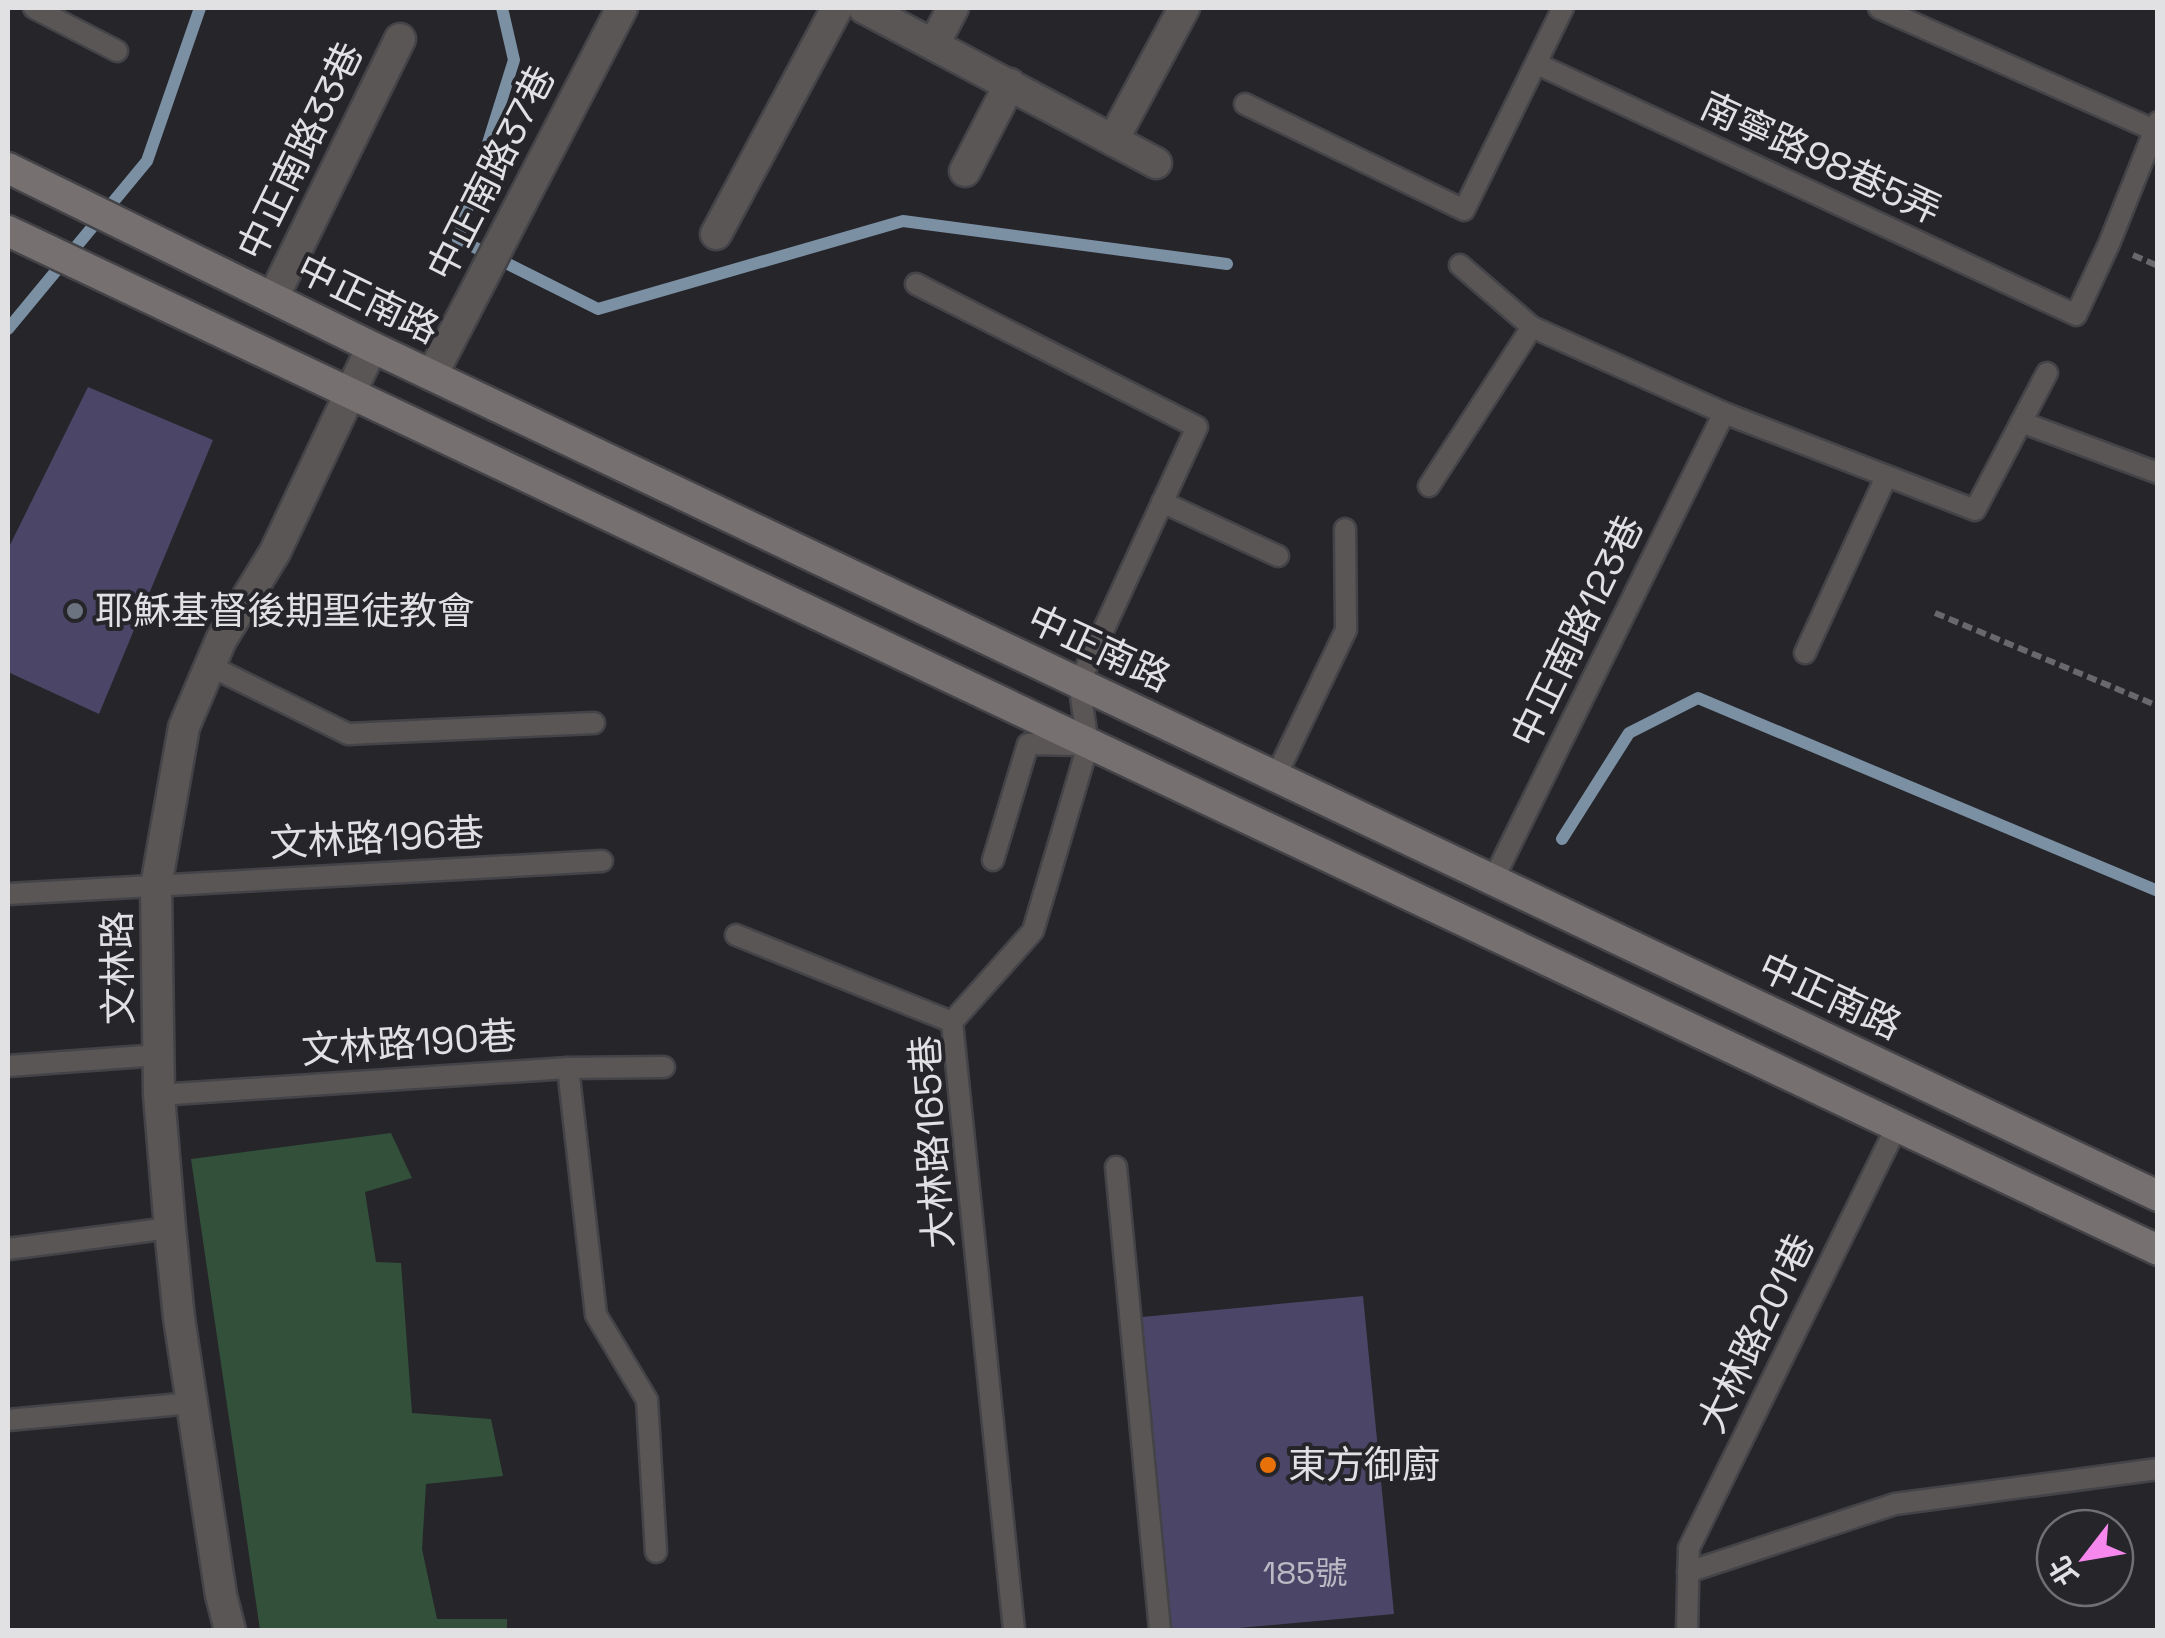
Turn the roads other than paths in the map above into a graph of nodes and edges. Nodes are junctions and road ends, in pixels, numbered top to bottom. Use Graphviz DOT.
graph roads {
  1 [pos="34,8"];
  2 [pos="622,8"];
  3 [pos="837,8"];
  4 [pos="864,8"];
  5 [pos="953,8"];
  6 [pos="1184,8"];
  7 [pos="1878,8"];
  8 [pos="1560,9"];
  9 [pos="400,40"];
  10 [pos="934,44"];
  11 [pos="117,51"];
  12 [pos="1537,64"];
  13 [pos="1010,84"];
  14 [pos="1245,104"];
  15 [pos="2156,126"];
  16 [pos="1113,140"];
  17 [pos="1156,163"];
  18 [pos="8,168"];
  19 [pos="964,171"];
  20 [pos="8,231"];
  21 [pos="716,234"];
  22 [pos="1460,265"];
  23 [pos="916,284"];
  24 [pos="273,298"];
  25 [pos="1532,326"];
  26 [pos="372,346"];
  27 [pos="2046,373"];
  28 [pos="432,375"];
  29 [pos="349,394"];
  30 [pos="1724,413"];
  31 [pos="2021,422"];
  32 [pos="2158,473"];
  33 [pos="1886,478"];
  34 [pos="1429,486"];
  35 [pos="1162,502"];
  36 [pos="1344,528"];
  37 [pos="1278,556"];
  38 [pos="1805,653"];
  39 [pos="210,666"];
  40 [pos="1079,683"];
  41 [pos="594,723"];
  42 [pos="1088,745"];
  43 [pos="1276,776"];
  44 [pos="602,860"];
  45 [pos="994,860"];
  46 [pos="1493,880"];
  47 [pos="156,886"];
  48 [pos="8,894"];
  49 [pos="736,934"];
  50 [pos="952,1022"];
  51 [pos="160,1055"];
  52 [pos="8,1066"];
  53 [pos="664,1066"];
  54 [pos="568,1068"];
  55 [pos="159,1095"];
  56 [pos="1896,1128"];
  57 [pos="1116,1167"];
  58 [pos="2158,1196"];
  59 [pos="170,1228"];
  60 [pos="8,1249"];
  61 [pos="2158,1250"];
  62 [pos="192,1403"];
  63 [pos="8,1420"];
  64 [pos="2158,1469"];
  65 [pos="656,1552"];
  66 [pos="1688,1572"];
  67 [pos="230,1630"];
  68 [pos="1014,1630"];
  69 [pos="1160,1630"];
  70 [pos="1688,1630"];
  1 -- 11 [label="lane"];
  2 -- 28 [label="street, 中正南路37巷"];
  3 -- 21 [label="street"];
  4 -- 10 [label="street"];
  5 -- 10 [label="street"];
  6 -- 16 [label="street"];
  7 -- 15 [label="lane"];
  8 -- 12 [label="lane"];
  9 -- 24 [label="street, 中正南路33巷"];
  10 -- 13 [label="street"];
  12 -- 14 [label="lane"];
  12 -- 15 [label="lane, 南寧路98巷5弄"];
  13 -- 16 [label="street"];
  13 -- 19 [label="street"];
  16 -- 17 [label="street"];
  18 -- 24 [label="street, 中正南路"];
  20 -- 29 [label="street"];
  22 -- 25 [label="lane"];
  23 -- 35 [label="lane"];
  24 -- 26 [label="street, 中正南路"];
  25 -- 30 [label="lane"];
  25 -- 34 [label="lane"];
  26 -- 28 [label="street, 中正南路"];
  26 -- 29 [label="street, 文林路"];
  27 -- 31 [label="lane"];
  28 -- 40 [label="street, 中正南路"];
  29 -- 39 [label="street, 文林路"];
  29 -- 42 [label="street"];
  30 -- 33 [label="lane"];
  30 -- 46 [label="lane, 中正南路123巷"];
  31 -- 32 [label="lane"];
  31 -- 33 [label="lane"];
  33 -- 38 [label="lane"];
  35 -- 37 [label="lane"];
  35 -- 40 [label="lane"];
  36 -- 43 [label="lane"];
  39 -- 41 [label="lane"];
  39 -- 47 [label="street, 文林路"];
  40 -- 42 [label="lane, 大林路165巷"];
  40 -- 43 [label="street, 中正南路"];
  42 -- 45 [label="lane"];
  42 -- 50 [label="lane, 大林路165巷"];
  42 -- 56 [label="street"];
  43 -- 46 [label="street, 中正南路"];
  44 -- 47 [label="lane, 文林路196巷"];
  46 -- 58 [label="street, 中正南路"];
  47 -- 48 [label="lane, 文林路196巷"];
  47 -- 51 [label="street, 文林路"];
  49 -- 50 [label="lane"];
  50 -- 68 [label="lane, 大林路165巷"];
  51 -- 52 [label="lane"];
  51 -- 55 [label="street, 文林路"];
  53 -- 54 [label="lane, 文林路190巷"];
  54 -- 55 [label="lane, 文林路190巷"];
  54 -- 65 [label="lane"];
  55 -- 59 [label="street, 文林路"];
  56 -- 61 [label="street"];
  56 -- 66 [label="lane, 大林路201巷"];
  57 -- 69 [label="lane"];
  59 -- 60 [label="lane"];
  59 -- 62 [label="street, 文林路"];
  62 -- 63 [label="lane"];
  62 -- 67 [label="street, 文林路"];
  64 -- 66 [label="lane"];
  66 -- 70 [label="lane, 大林路201巷"];
}
